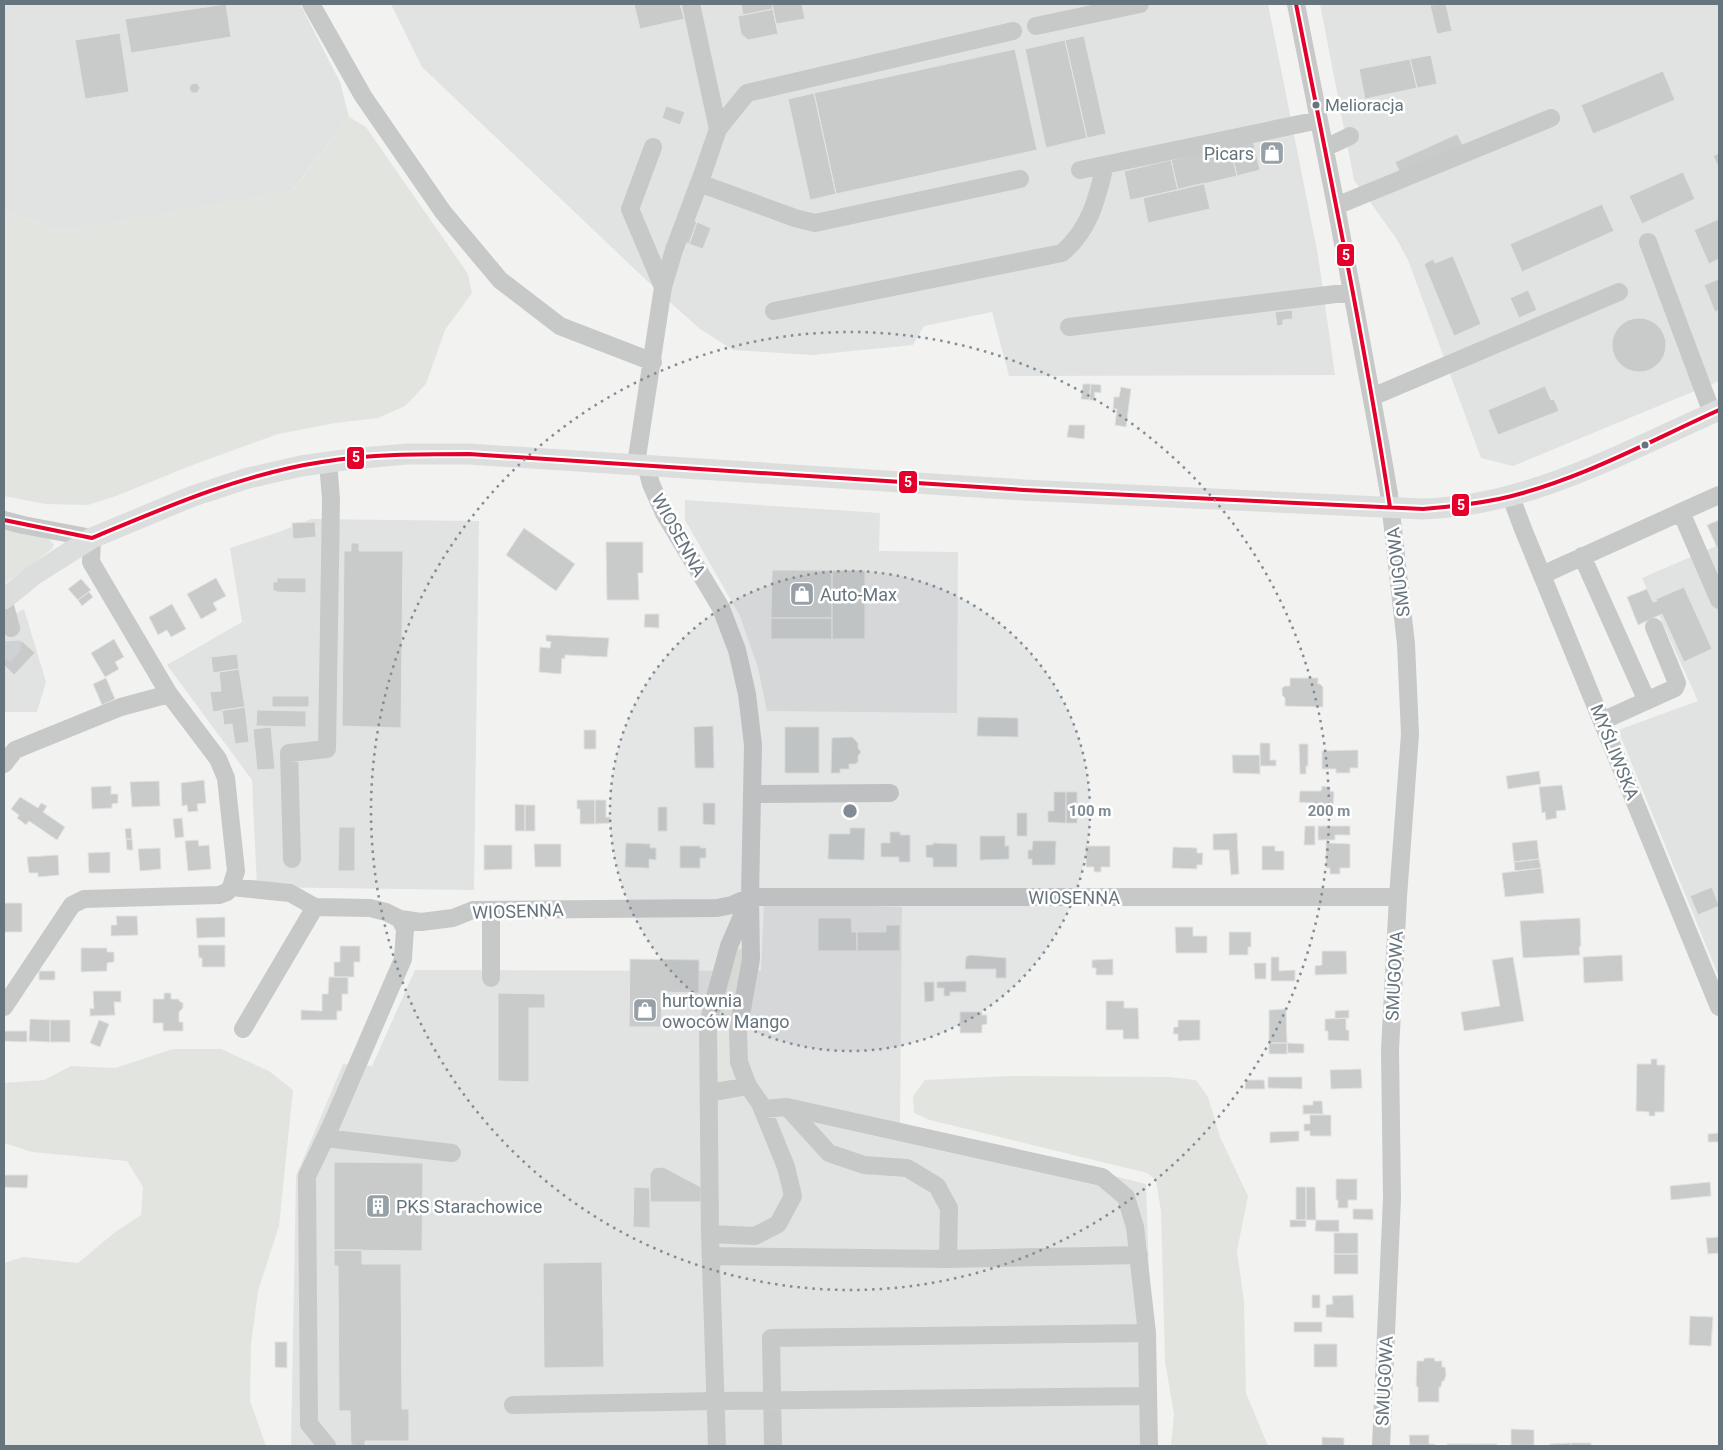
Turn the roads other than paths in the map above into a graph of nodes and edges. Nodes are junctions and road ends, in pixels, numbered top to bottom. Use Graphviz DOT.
graph roads {
  1 [pos="311,4"];
  2 [pos="691,4"];
  3 [pos="1140,4"];
  4 [pos="1296,4"];
  5 [pos="1036,26"];
  6 [pos="1013,31"];
  7 [pos="1551,118"];
  8 [pos="1319,120"];
  9 [pos="718,129"];
  10 [pos="1350,136"];
  11 [pos="653,146"];
  12 [pos="1325,148"];
  13 [pos="1105,165"];
  14 [pos="1080,170"];
  15 [pos="1020,179"];
  16 [pos="699,183"];
  17 [pos="1336,206"];
  18 [pos="1648,242"];
  19 [pos="663,286"];
  20 [pos="1352,292"];
  21 [pos="1618,292"];
  22 [pos="774,311"];
  23 [pos="1069,327"];
  24 [pos="653,362"];
  25 [pos="1372,397"];
  26 [pos="1716,411"];
  27 [pos="328,462"];
  28 [pos="641,465"];
  29 [pos="1719,495"];
  30 [pos="1511,497"];
  31 [pos="1390,507"];
  32 [pos="1681,512"];
  33 [pos="4,520"];
  34 [pos="92,538"];
  35 [pos="1582,556"];
  36 [pos="1542,575"];
  37 [pos="4,600"];
  38 [pos="1719,600"];
  39 [pos="1654,626"];
  40 [pos="11,628"];
  41 [pos="169,694"];
  42 [pos="1648,701"];
  43 [pos="1602,721"];
  44 [pos="4,764"];
  45 [pos="890,793"];
  46 [pos="752,794"];
  47 [pos="292,858"];
  48 [pos="231,887"];
  49 [pos="750,897"];
  50 [pos="1398,897"];
  51 [pos="315,907"];
  52 [pos="491,910"];
  53 [pos="400,919"];
  54 [pos="491,978"];
  55 [pos="4,1007"];
  56 [pos="1719,1007"];
  57 [pos="243,1029"];
  58 [pos="748,1086"];
  59 [pos="709,1093"];
  60 [pos="787,1106"];
  61 [pos="763,1109"];
  62 [pos="325,1138"];
  63 [pos="452,1153"];
  64 [pos="710,1234"];
  65 [pos="755,1236"];
  66 [pos="710,1256"];
  67 [pos="756,1256"];
  68 [pos="1139,1256"];
  69 [pos="948,1259"];
  70 [pos="1147,1333"];
  71 [pos="1148,1396"];
  72 [pos="772,1400"];
  73 [pos="716,1401"];
  74 [pos="514,1405"];
  75 [pos="327,1446"];
  76 [pos="717,1446"];
  77 [pos="773,1446"];
  78 [pos="1149,1446"];
  79 [pos="1381,1446"];
  1 -- 24 [label="street"];
  2 -- 9 [label="street"];
  3 -- 5 [label="street"];
  4 -- 8 [label="street, SMUGOWA"];
  6 -- 9 [label="street"];
  7 -- 17 [label="street"];
  8 -- 12 [label="street, SMUGOWA"];
  8 -- 13 [label="street"];
  9 -- 16 [label="street"];
  10 -- 12 [label="street"];
  11 -- 19 [label="street"];
  12 -- 17 [label="street, SMUGOWA"];
  13 -- 14 [label="street"];
  13 -- 22 [label="street"];
  15 -- 16 [label="street"];
  16 -- 19 [label="street"];
  17 -- 20 [label="street, SMUGOWA"];
  18 -- 26 [label="street"];
  19 -- 24 [label="street"];
  20 -- 23 [label="street"];
  20 -- 25 [label="street, SMUGOWA"];
  21 -- 25 [label="street"];
  24 -- 28 [label="street"];
  25 -- 31 [label="street, SMUGOWA"];
  26 -- 30 [label="main road"];
  27 -- 28 [label="main road"];
  27 -- 34 [label="main road"];
  27 -- 47 [label="street"];
  28 -- 31 [label="main road"];
  28 -- 46 [label="street, WIOSENNA"];
  29 -- 32 [label="street"];
  30 -- 31 [label="main road"];
  30 -- 36 [label="street, MYŚLIWSKA"];
  31 -- 50 [label="street, SMUGOWA"];
  32 -- 35 [label="street"];
  32 -- 38 [label="street"];
  33 -- 34 [label="street"];
  34 -- 37 [label="main road"];
  34 -- 41 [label="street"];
  35 -- 36 [label="street"];
  35 -- 42 [label="street"];
  36 -- 43 [label="street, MYŚLIWSKA"];
  37 -- 40 [label="street"];
  39 -- 42 [label="street"];
  41 -- 44 [label="street"];
  41 -- 48 [label="street"];
  42 -- 43 [label="street"];
  43 -- 56 [label="street, MYŚLIWSKA"];
  45 -- 46 [label="street"];
  46 -- 49 [label="street, WIOSENNA"];
  48 -- 51 [label="street, WIOSENNA"];
  48 -- 55 [label="street, WIOSENNA"];
  49 -- 50 [label="street, WIOSENNA"];
  49 -- 52 [label="street, WIOSENNA"];
  49 -- 58 [label="street"];
  49 -- 59 [label="street"];
  50 -- 79 [label="street, SMUGOWA"];
  51 -- 53 [label="street, WIOSENNA"];
  51 -- 57 [label="street"];
  52 -- 53 [label="street, WIOSENNA"];
  52 -- 54 [label="street"];
  53 -- 62 [label="street"];
  58 -- 59 [label="street"];
  58 -- 61 [label="street"];
  59 -- 64 [label="street"];
  60 -- 61 [label="street"];
  60 -- 68 [label="street"];
  60 -- 69 [label="street"];
  61 -- 65 [label="street"];
  62 -- 63 [label="street"];
  62 -- 75 [label="street"];
  64 -- 65 [label="street"];
  64 -- 66 [label="street"];
  65 -- 67 [label="street"];
  66 -- 67 [label="street"];
  66 -- 73 [label="street"];
  67 -- 69 [label="street"];
  68 -- 69 [label="street"];
  68 -- 70 [label="street"];
  70 -- 71 [label="street"];
  70 -- 72 [label="street"];
  71 -- 72 [label="street"];
  71 -- 78 [label="street"];
  72 -- 73 [label="street"];
  72 -- 77 [label="street"];
  73 -- 74 [label="street"];
  73 -- 76 [label="street"];
}
